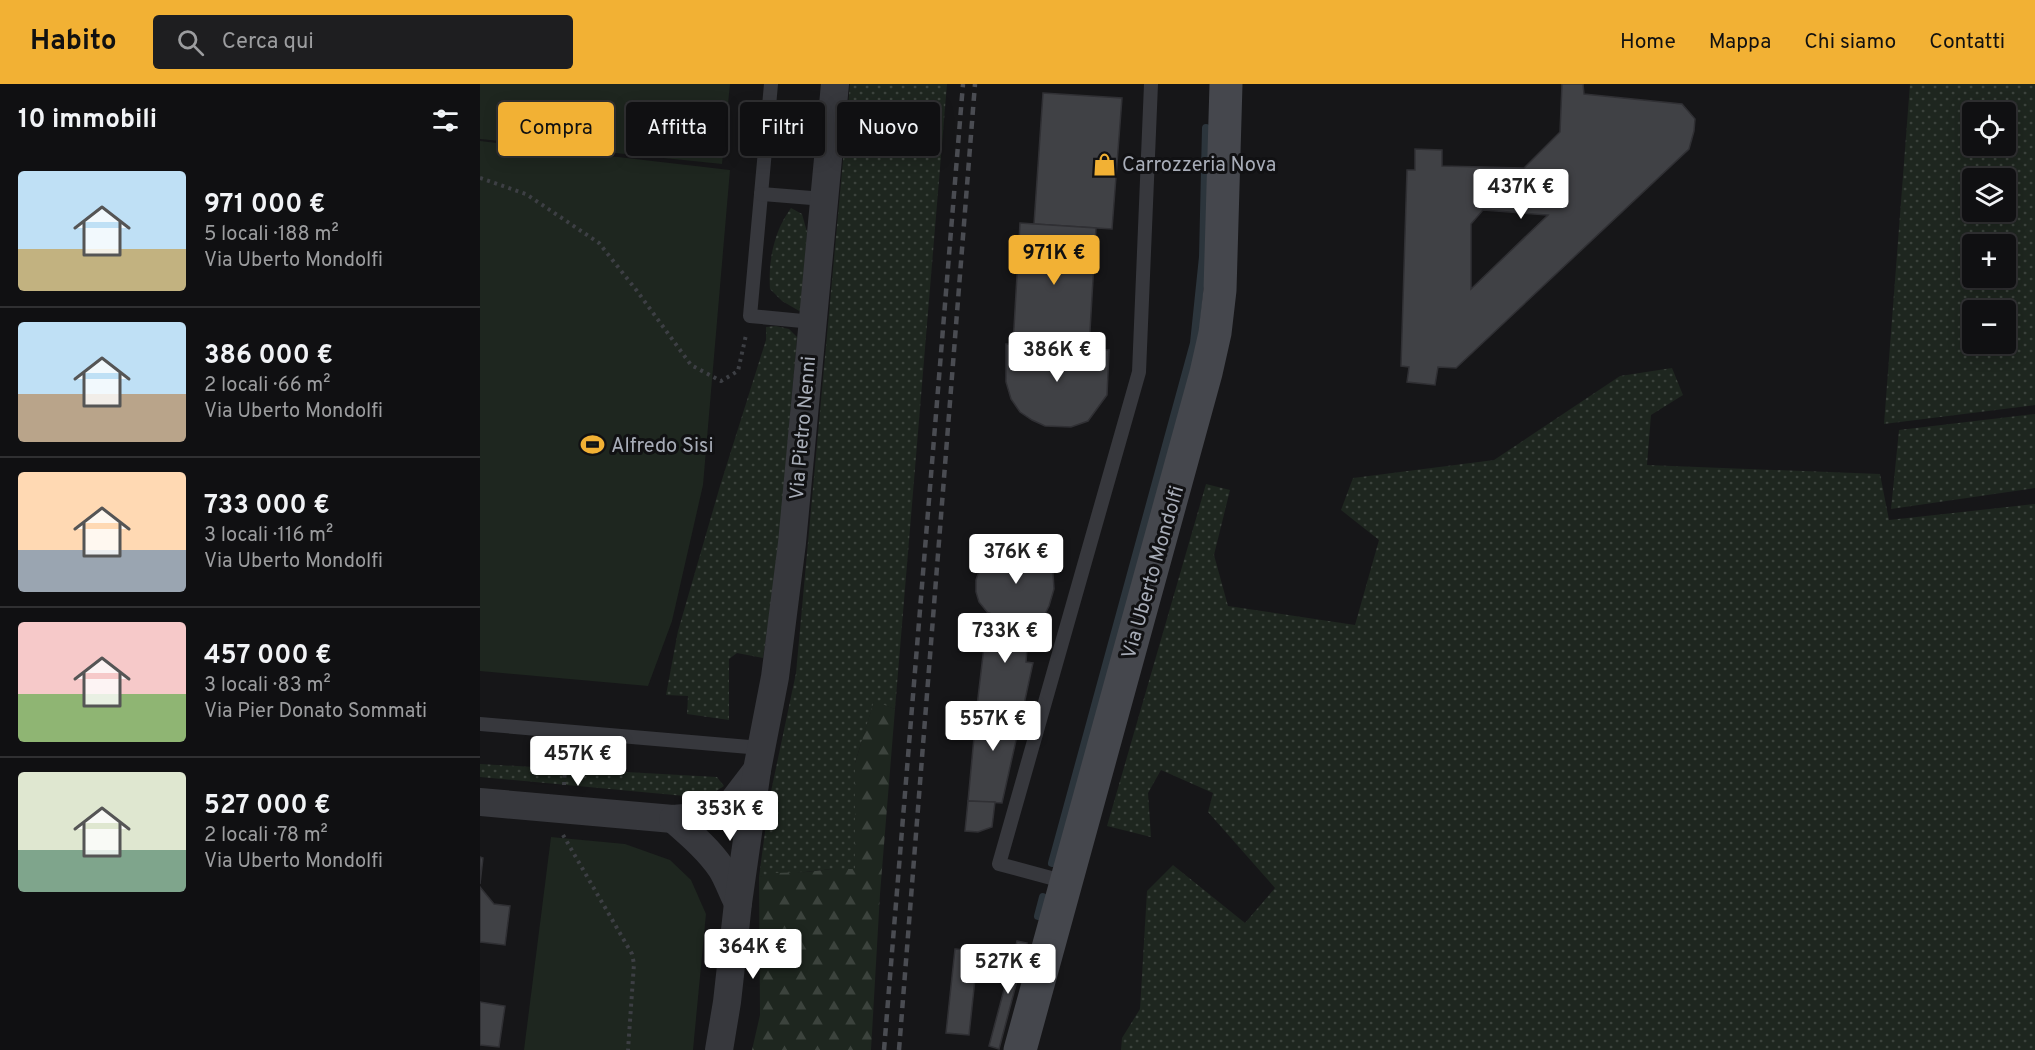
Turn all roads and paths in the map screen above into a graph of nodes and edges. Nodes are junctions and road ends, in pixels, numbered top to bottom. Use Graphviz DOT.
graph roads {
  1 [pos="771,84"];
  2 [pos="835,84"];
  3 [pos="1151,84"];
  4 [pos="1226,84"];
  5 [pos="480,178"];
  6 [pos="761,194"];
  7 [pos="824,199"];
  8 [pos="750,315"];
  9 [pos="813,322"];
  10 [pos="480,724"];
  11 [pos="759,759"];
  12 [pos="565,765"];
  13 [pos="564,785"];
  14 [pos="480,802"];
  15 [pos="673,819"];
  16 [pos="751,820"];
  17 [pos="563,829"];
  18 [pos="1066,882"];
  19 [pos="738,903"];
  20 [pos="628,1050"];
  21 [pos="718,1050"];
  22 [pos="1020,1050"];
  1 -- 6 [label="lane"];
  2 -- 7 [label="street, Via Pietro Nenni"];
  3 -- 18 [label="lane"];
  4 -- 18 [label="main road, Via Uberto Mondolfi"];
  5 -- 8 [label="path"];
  6 -- 7 [label="lane"];
  6 -- 8 [label="lane"];
  7 -- 9 [label="street, Via Pietro Nenni"];
  8 -- 9 [label="lane"];
  9 -- 11 [label="street, Via Pietro Nenni"];
  10 -- 11 [label="lane"];
  11 -- 15 [label="street, Via Pietro Nenni"];
  11 -- 16 [label="street, Via Pietro Nenni"];
  12 -- 13 [label="path"];
  14 -- 15 [label="street"];
  15 -- 16 [label="street"];
  15 -- 19 [label="street"];
  16 -- 19 [label="street, Via Pietro Nenni"];
  17 -- 20 [label="path"];
  18 -- 22 [label="main road, Via Uberto Mondolfi"];
  19 -- 21 [label="street, Via Pietro Nenni"];
}
